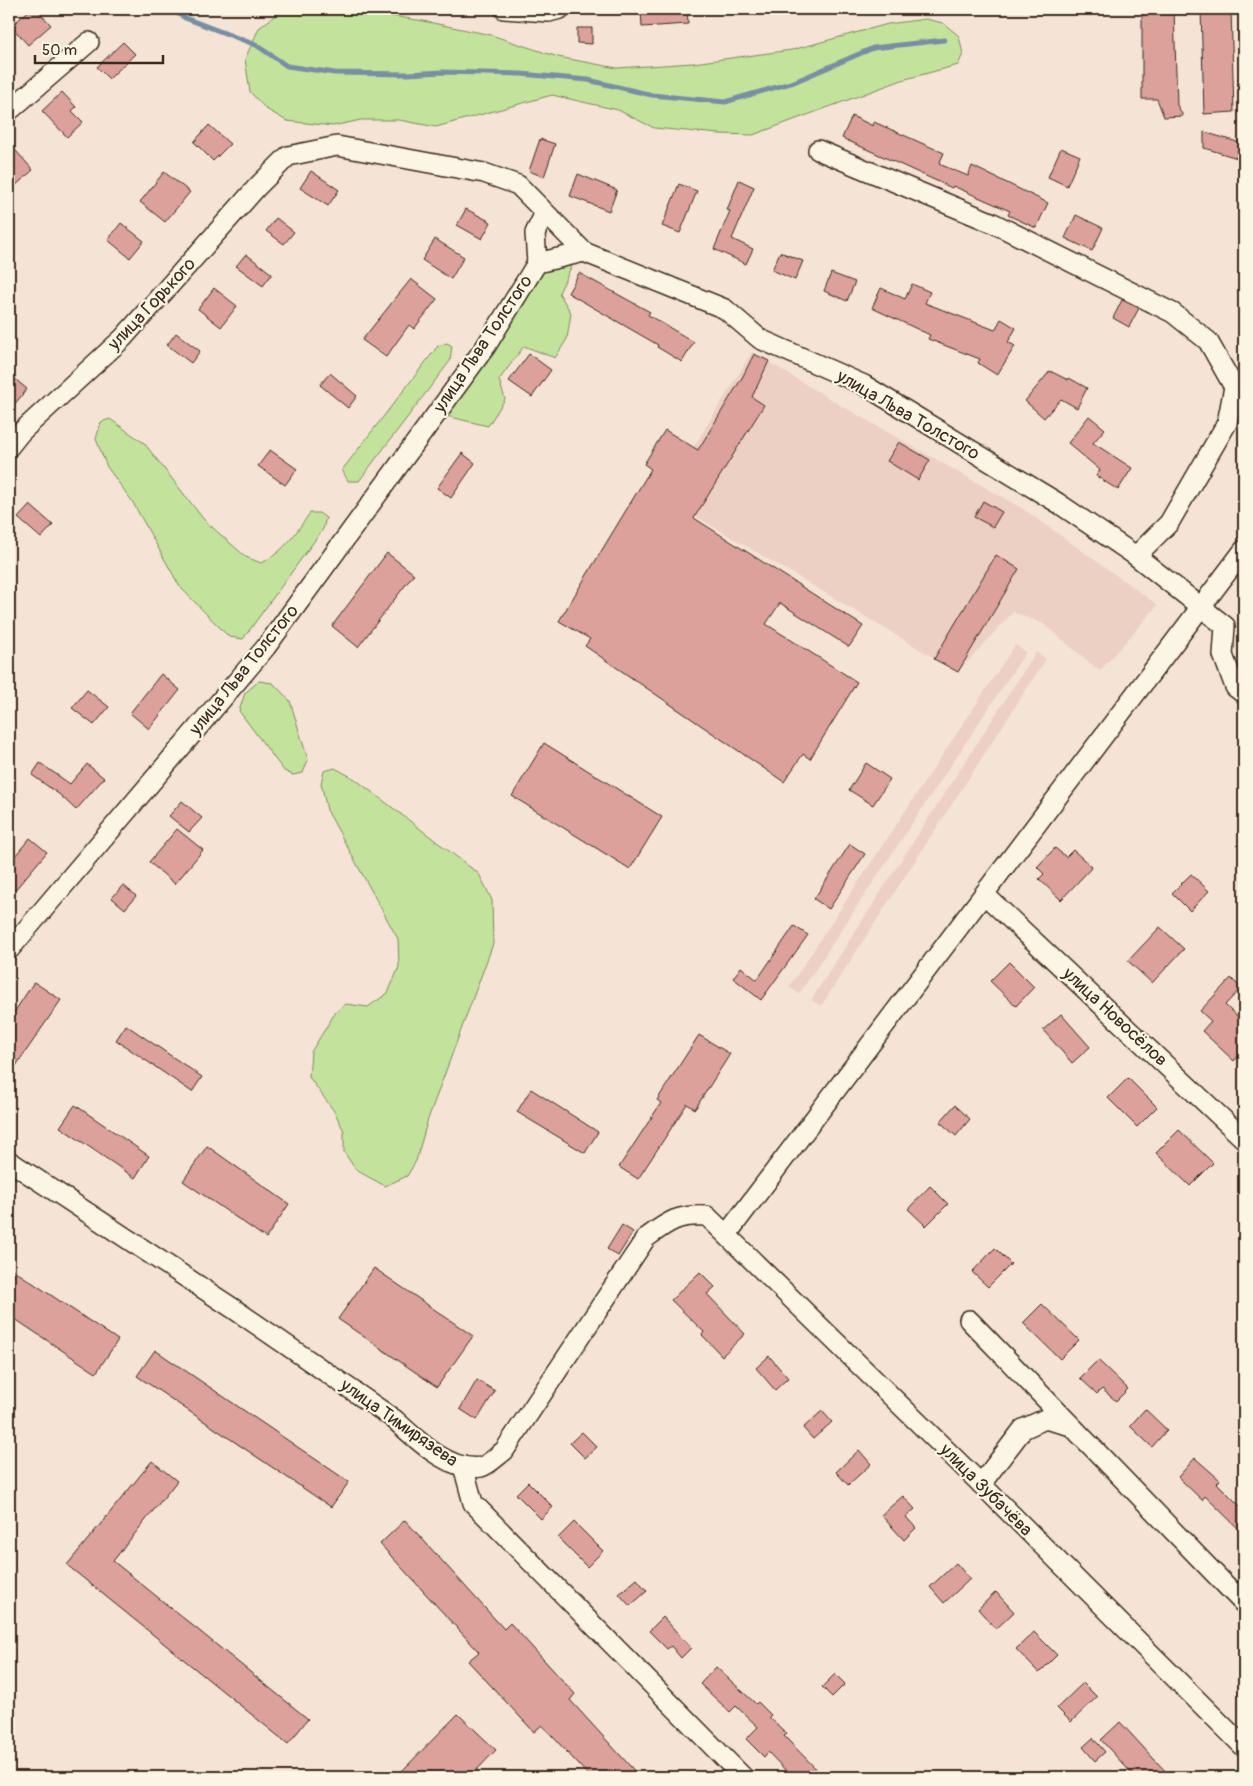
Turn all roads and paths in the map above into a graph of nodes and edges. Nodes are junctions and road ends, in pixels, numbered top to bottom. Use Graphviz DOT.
graph roads {
  1 [pos="504,9"];
  2 [pos="560,9"];
  3 [pos="89,42"];
  4 [pos="9,111"];
  5 [pos="818,150"];
  6 [pos="545,213"];
  7 [pos="584,252"];
  8 [pos="537,263"];
  9 [pos="9,447"];
  10 [pos="1244,550"];
  11 [pos="1136,556"];
  12 [pos="1201,606"];
  13 [pos="1244,694"];
  14 [pos="985,895"];
  15 [pos="9,950"];
  16 [pos="1244,1139"];
  17 [pos="9,1161"];
  18 [pos="727,1234"];
  19 [pos="969,1320"];
  20 [pos="1069,1426"];
  21 [pos="463,1466"];
  22 [pos="981,1484"];
  23 [pos="1244,1604"];
  24 [pos="1244,1747"];
  25 [pos="743,1777"];
  1 -- 2 [label="street"];
  3 -- 4 [label="street"];
  5 -- 11 [label="street"];
  6 -- 7 [label="street"];
  6 -- 8 [label="street"];
  6 -- 9 [label="street, улица Горького"];
  7 -- 8 [label="street, улица Льва Толстого"];
  7 -- 11 [label="street, улица Льва Толстого"];
  8 -- 15 [label="street, улица Льва Толстого"];
  10 -- 12 [label="street"];
  11 -- 12 [label="street, улица Льва Толстого"];
  12 -- 13 [label="street, улица Льва Толстого"];
  12 -- 14 [label="street"];
  14 -- 16 [label="street, улица Новосёлов"];
  14 -- 18 [label="street"];
  17 -- 21 [label="street, улица Тимирязева"];
  18 -- 21 [label="street, улица Зубачёва"];
  18 -- 22 [label="street, улица Зубачёва"];
  19 -- 20 [label="street"];
  20 -- 22 [label="street"];
  20 -- 23 [label="street"];
  21 -- 25 [label="street, улица Тимирязева"];
  22 -- 24 [label="street, улица Зубачёва"];
}
